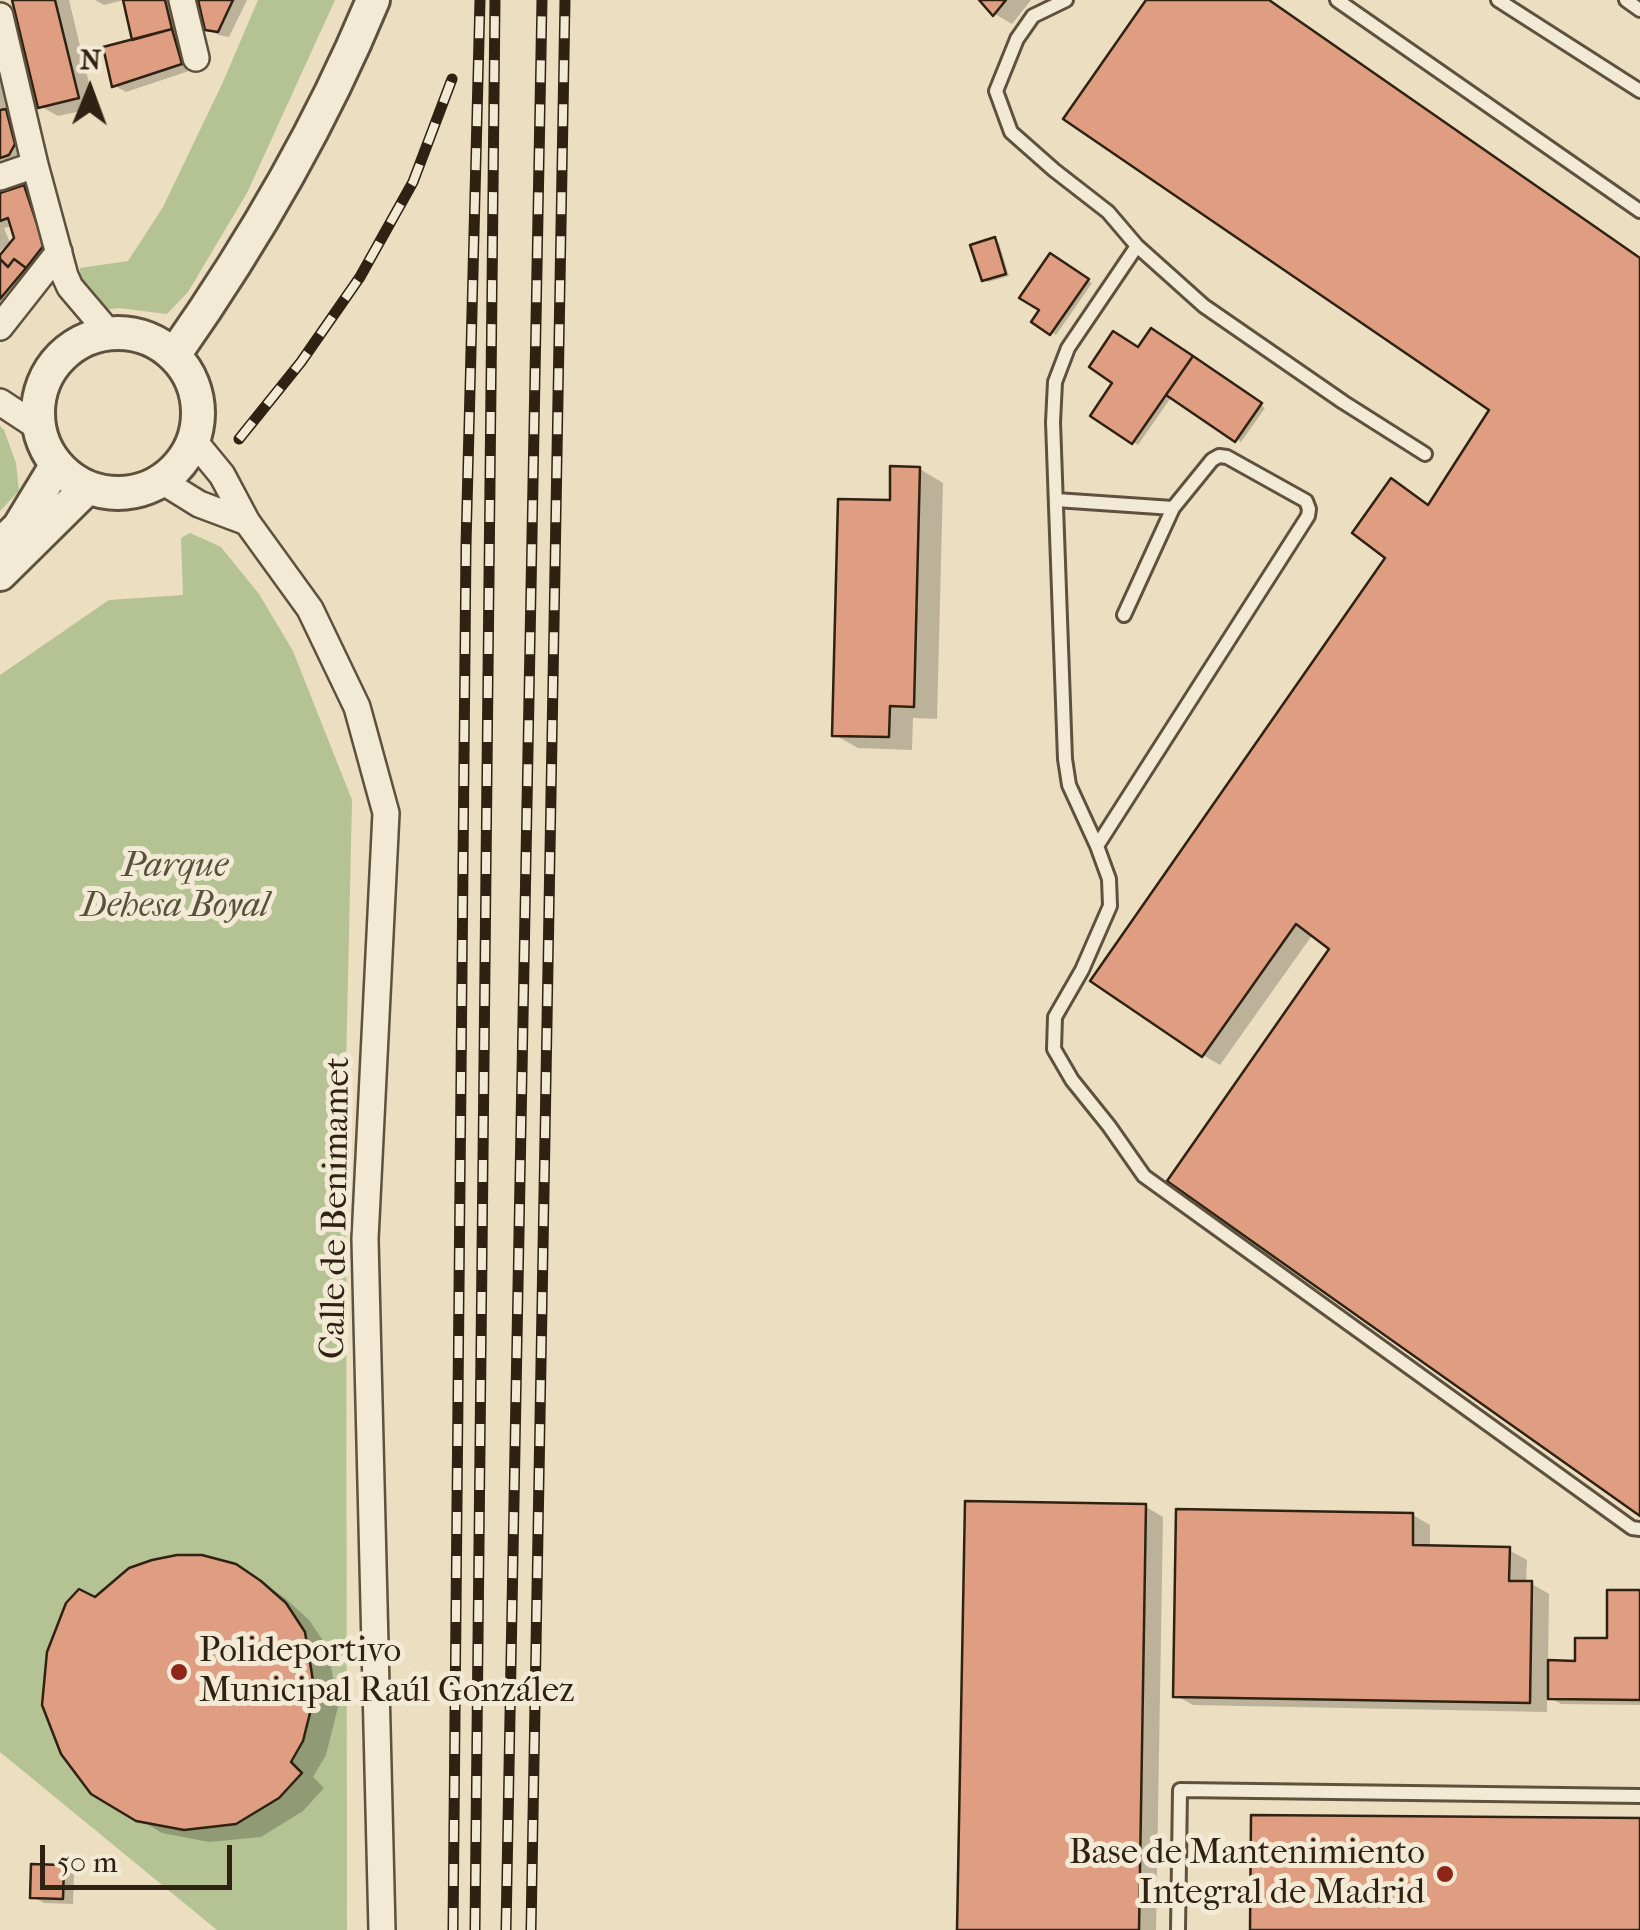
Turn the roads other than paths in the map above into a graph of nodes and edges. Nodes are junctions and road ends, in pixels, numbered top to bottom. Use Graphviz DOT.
graph roads {
  1 [pos="182,0"];
  2 [pos="364,0"];
  3 [pos="373,0"];
  4 [pos="1066,0"];
  5 [pos="1337,0"];
  6 [pos="1498,0"];
  7 [pos="1626,0"];
  8 [pos="1640,10"];
  9 [pos="0,16"];
  10 [pos="196,58"];
  11 [pos="1640,91"];
  12 [pos="35,165"];
  13 [pos="0,177"];
  14 [pos="1640,211"];
  15 [pos="1136,246"];
  16 [pos="59,252"];
  17 [pos="0,328"];
  18 [pos="109,333"];
  19 [pos="162,347"];
  20 [pos="0,402"];
  21 [pos="38,427"];
  22 [pos="194,440"];
  23 [pos="1424,454"];
  24 [pos="56,466"];
  25 [pos="162,481"];
  26 [pos="86,488"];
  27 [pos="1056,500"];
  28 [pos="1173,508"];
  29 [pos="247,522"];
  30 [pos="0,546"];
  31 [pos="0,574"];
  32 [pos="1124,615"];
  33 [pos="1097,846"];
  34 [pos="1640,1529"];
  35 [pos="1640,1796"];
  36 [pos="382,1930"];
  37 [pos="1178,1930"];
  1 -- 10 [label="street"];
  2 -- 19 [label="street"];
  3 -- 19 [label="street"];
  4 -- 15 [label="lane"];
  5 -- 14 [label="lane"];
  6 -- 11 [label="lane"];
  7 -- 8 [label="lane"];
  9 -- 12 [label="street"];
  12 -- 13 [label="street"];
  12 -- 16 [label="street"];
  15 -- 23 [label="lane"];
  15 -- 27 [label="lane"];
  16 -- 17 [label="street"];
  16 -- 18 [label="street"];
  18 -- 19 [label="street"];
  18 -- 21 [label="street"];
  19 -- 22 [label="street"];
  20 -- 21 [label="street"];
  21 -- 24 [label="street"];
  22 -- 25 [label="street"];
  22 -- 29 [label="street, Calle de Benimamet"];
  24 -- 26 [label="street"];
  24 -- 30 [label="street"];
  25 -- 26 [label="street"];
  25 -- 29 [label="street"];
  26 -- 31 [label="street"];
  27 -- 28 [label="lane"];
  27 -- 33 [label="lane"];
  28 -- 32 [label="lane"];
  28 -- 33 [label="lane"];
  29 -- 36 [label="street, Calle de Benimamet"];
  33 -- 34 [label="lane"];
  35 -- 37 [label="lane"];
}
